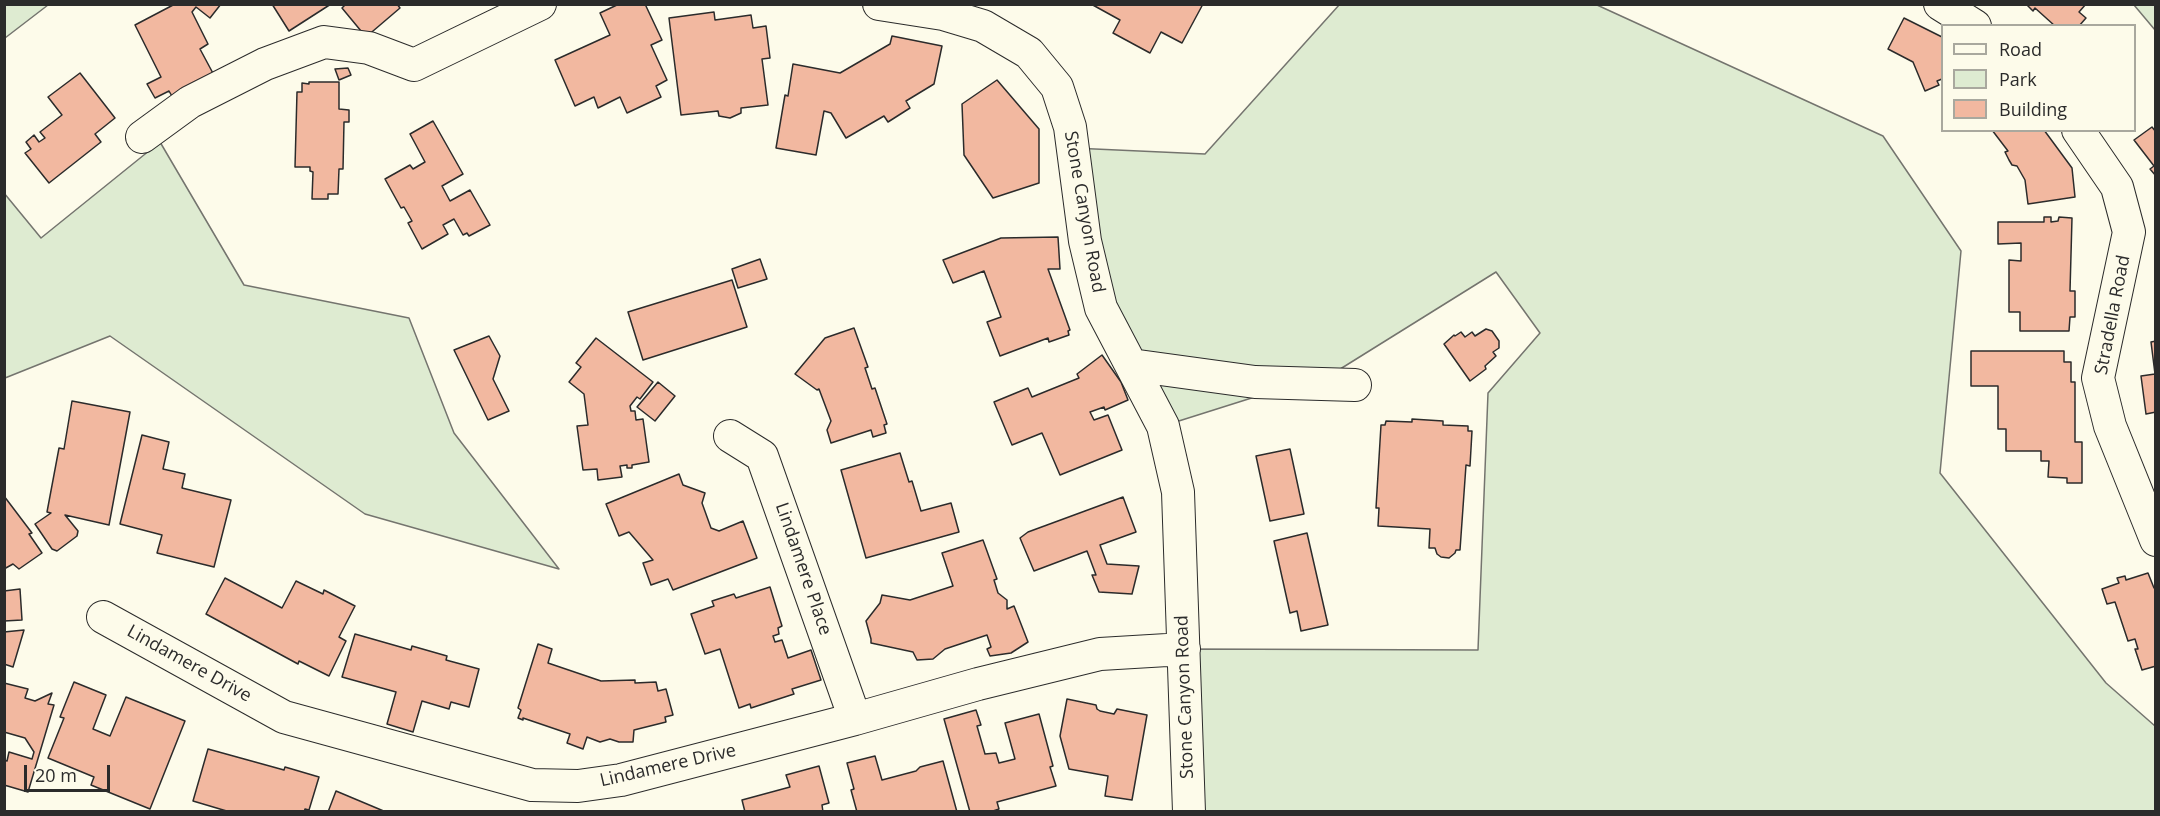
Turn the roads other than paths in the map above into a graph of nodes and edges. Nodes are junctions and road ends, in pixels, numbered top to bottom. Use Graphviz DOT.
graph roads {
  1 [pos="540,4"];
  2 [pos="879,4"];
  3 [pos="1940,4"];
  4 [pos="1972,24"];
  5 [pos="2079,132"];
  6 [pos="142,137"];
  7 [pos="1131,365"];
  8 [pos="1355,385"];
  9 [pos="730,436"];
  10 [pos="2156,540"];
  11 [pos="103,616"];
  12 [pos="1184,649"];
  13 [pos="855,719"];
  14 [pos="1189,812"];
  1 -- 6 [label="street"];
  2 -- 7 [label="street, Stone Canyon Road"];
  3 -- 4 [label="street"];
  5 -- 10 [label="street, Stradella Road"];
  7 -- 8 [label="street"];
  7 -- 12 [label="street, Stone Canyon Road"];
  9 -- 13 [label="street, Lindamere Place"];
  11 -- 13 [label="street, Lindamere Drive"];
  12 -- 13 [label="street, Lindamere Drive"];
  12 -- 14 [label="street, Stone Canyon Road"];
}
